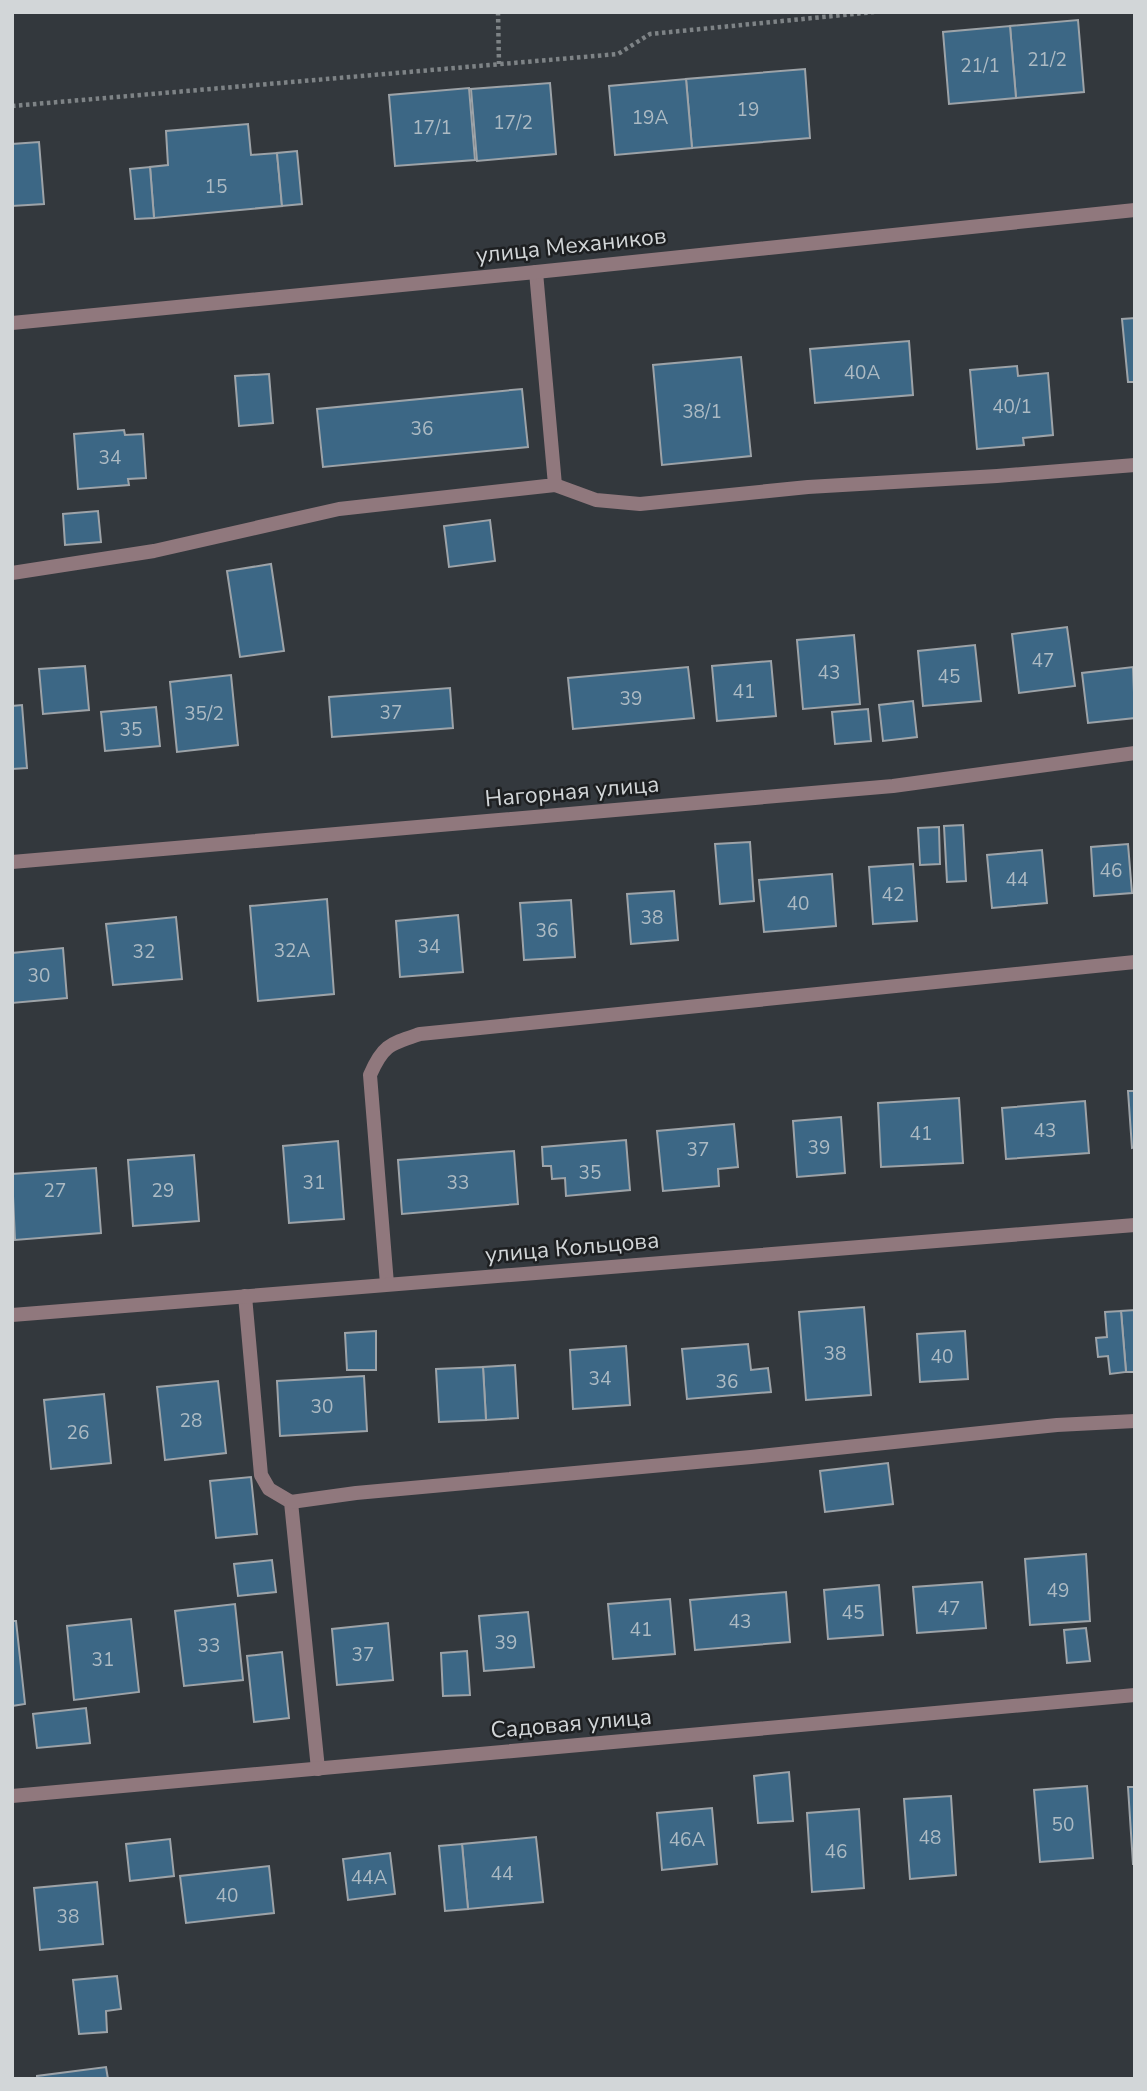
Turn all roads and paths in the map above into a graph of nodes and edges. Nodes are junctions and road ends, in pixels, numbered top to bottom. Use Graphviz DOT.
graph roads {
  1 [pos="498,12"];
  2 [pos="874,12"];
  3 [pos="499,64"];
  4 [pos="12,106"];
  5 [pos="1135,209"];
  6 [pos="536,272"];
  7 [pos="12,323"];
  8 [pos="1135,464"];
  9 [pos="555,485"];
  10 [pos="12,573"];
  11 [pos="1135,753"];
  12 [pos="12,862"];
  13 [pos="1135,962"];
  14 [pos="1135,1225"];
  15 [pos="387,1284"];
  16 [pos="245,1296"];
  17 [pos="12,1315"];
  18 [pos="1135,1420"];
  19 [pos="291,1502"];
  20 [pos="1135,1695"];
  21 [pos="318,1769"];
  22 [pos="12,1796"];
  1 -- 3 [label="path"];
  2 -- 3 [label="path"];
  3 -- 4 [label="path"];
  5 -- 6 [label="street, улица Механиков"];
  6 -- 7 [label="street, улица Механиков"];
  6 -- 9 [label="street"];
  8 -- 9 [label="street"];
  9 -- 10 [label="street"];
  11 -- 12 [label="street, Нагорная улица"];
  13 -- 15 [label="street"];
  14 -- 15 [label="street, улица Кольцова"];
  15 -- 16 [label="street, улица Кольцова"];
  16 -- 17 [label="street, улица Кольцова"];
  16 -- 19 [label="street"];
  18 -- 19 [label="street"];
  19 -- 21 [label="street"];
  20 -- 21 [label="street, Садовая улица"];
  21 -- 22 [label="street, Садовая улица"];
}
